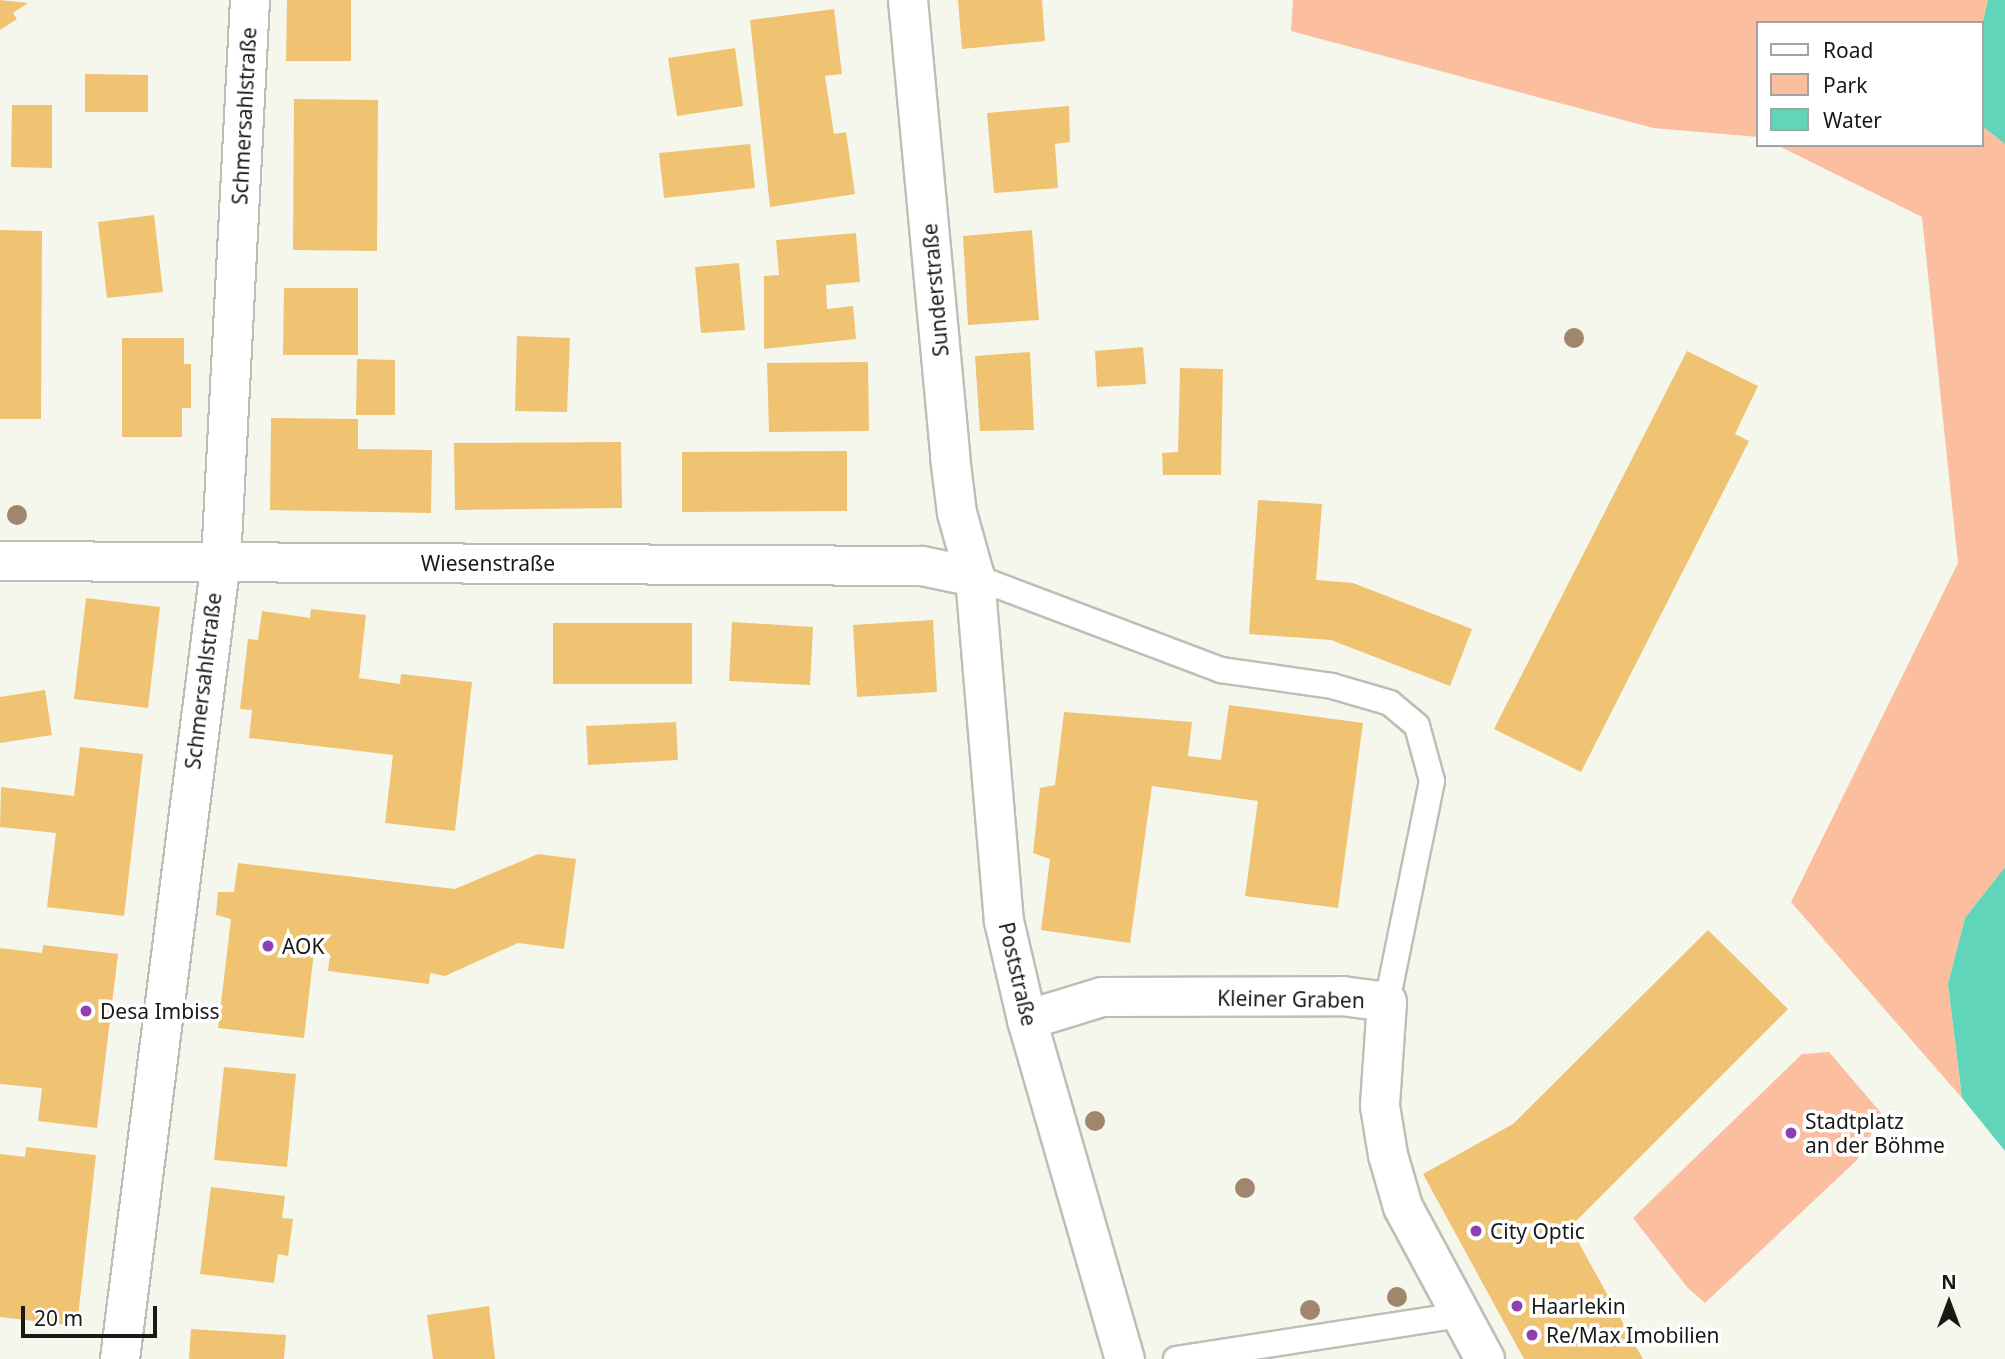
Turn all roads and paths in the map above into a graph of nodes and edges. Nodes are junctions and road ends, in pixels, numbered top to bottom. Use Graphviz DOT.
graph roads {
  1 [pos="250,0"];
  2 [pos="908,0"];
  3 [pos="0,561"];
  4 [pos="221,561"];
  5 [pos="975,577"];
  6 [pos="1387,1002"];
  7 [pos="1027,1020"];
  8 [pos="1459,1315"];
  9 [pos="120,1359"];
  10 [pos="1125,1359"];
  11 [pos="1176,1359"];
  12 [pos="1485,1359"];
  1 -- 4 [label="street, Schmersahlstraße"];
  2 -- 5 [label="street, Sunderstraße"];
  3 -- 4 [label="street, Wiesenstraße"];
  4 -- 5 [label="street, Wiesenstraße"];
  4 -- 9 [label="street, Schmersahlstraße"];
  5 -- 6 [label="lane"];
  5 -- 7 [label="street, Poststraße"];
  6 -- 7 [label="street, Kleiner Graben"];
  6 -- 8 [label="street, Kleiner Graben"];
  7 -- 10 [label="street, Poststraße"];
  8 -- 11 [label="lane"];
  8 -- 12 [label="street, Kleiner Graben"];
}
